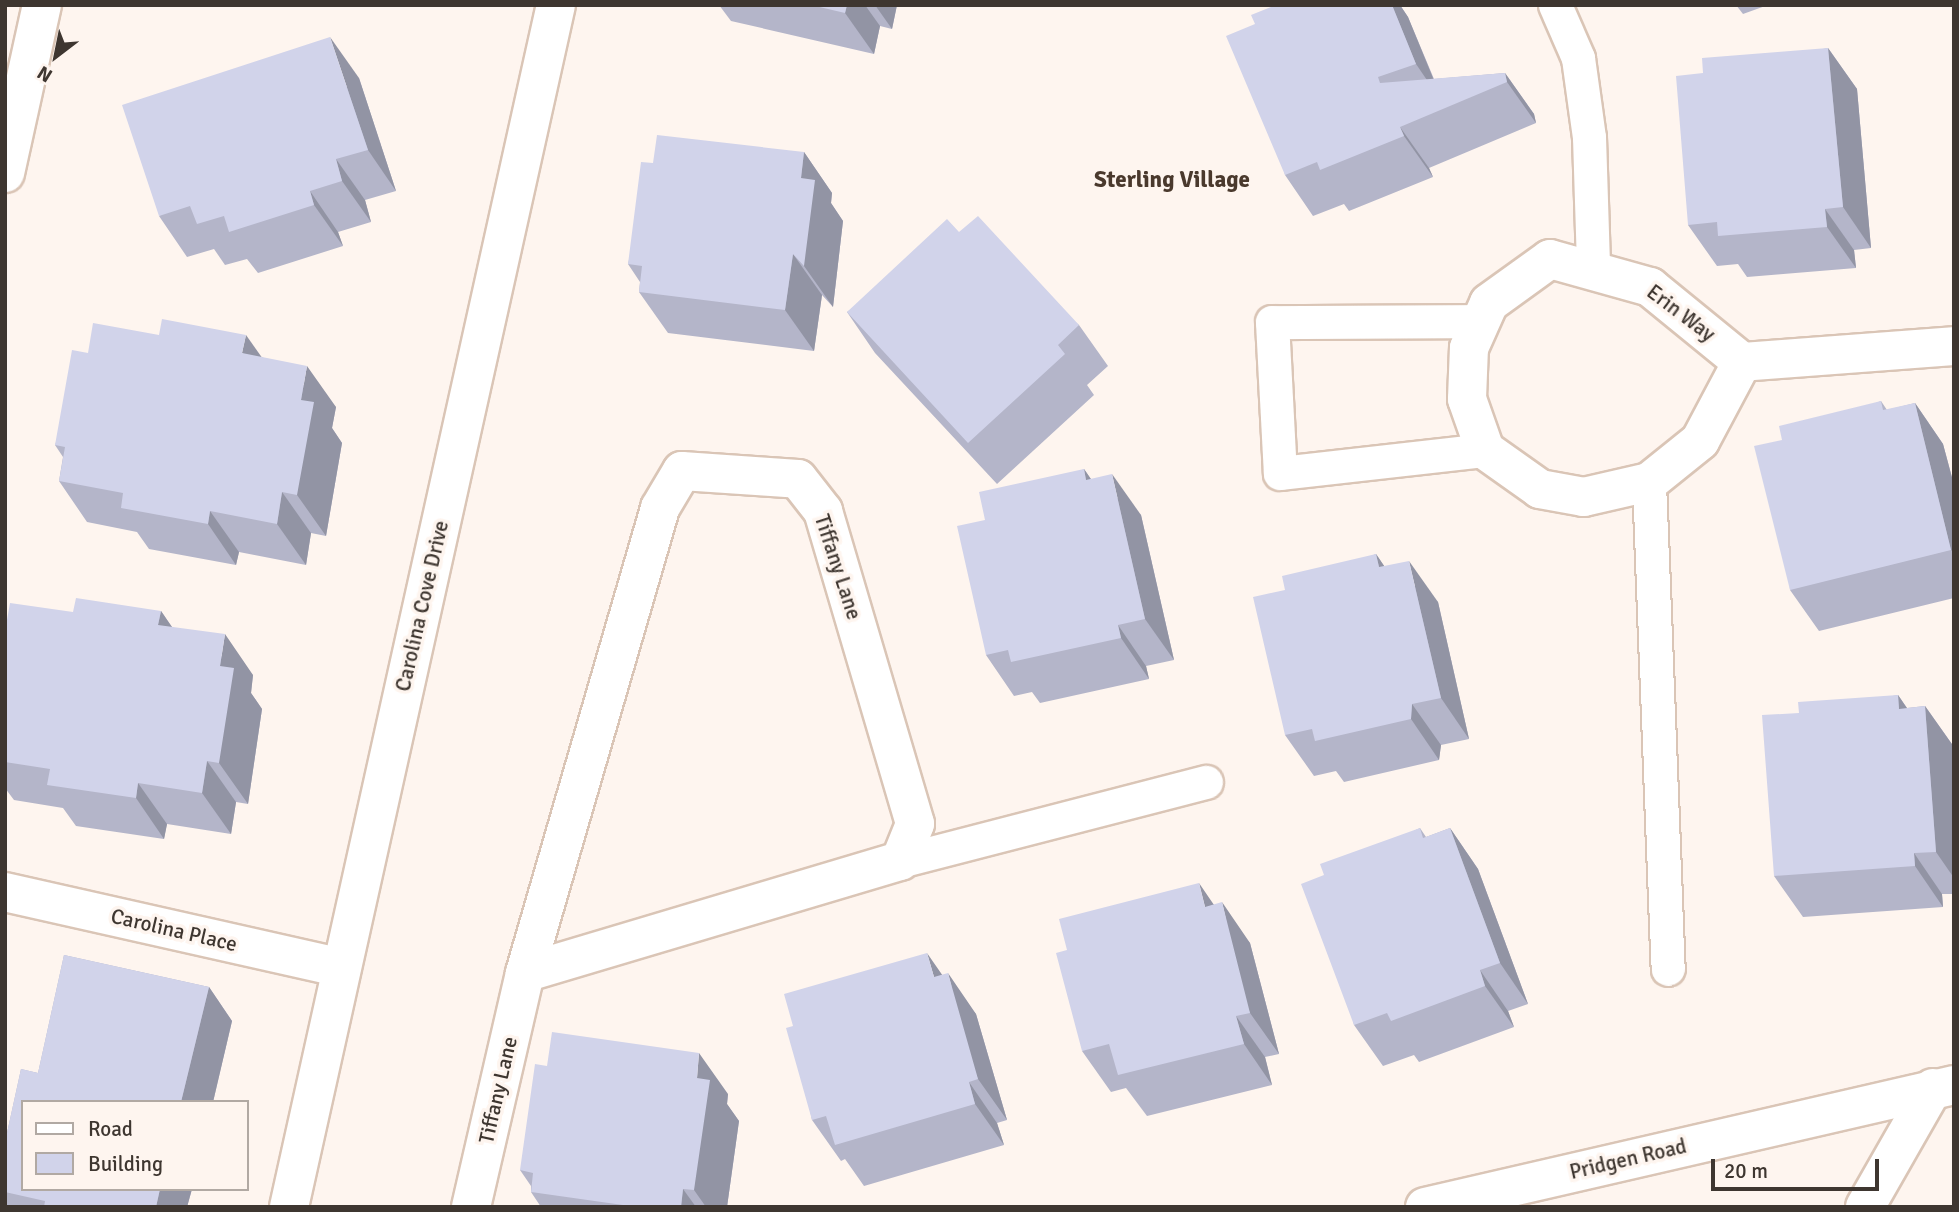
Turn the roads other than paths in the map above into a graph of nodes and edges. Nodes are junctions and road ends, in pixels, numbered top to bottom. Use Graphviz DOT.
graph roads {
  1 [pos="42,5"];
  2 [pos="556,5"];
  3 [pos="1555,5"];
  4 [pos="5,173"];
  5 [pos="1593,266"];
  6 [pos="1481,321"];
  7 [pos="1954,346"];
  8 [pos="1742,362"];
  9 [pos="1485,450"];
  10 [pos="1649,482"];
  11 [pos="1206,782"];
  12 [pos="900,860"];
  13 [pos="5,892"];
  14 [pos="342,968"];
  15 [pos="1668,969"];
  16 [pos="525,973"];
  17 [pos="1943,1087"];
  18 [pos="289,1207"];
  19 [pos="471,1207"];
  20 [pos="1425,1207"];
  21 [pos="1865,1207"];
  1 -- 4 [label="street"];
  2 -- 14 [label="street, Carolina Cove Drive"];
  3 -- 5 [label="lane"];
  5 -- 6 [label="street, Erin Way"];
  5 -- 8 [label="street, Erin Way"];
  6 -- 9 [label="street, Erin Way"];
  6 -- 9 [label="lane"];
  7 -- 8 [label="street"];
  8 -- 10 [label="street"];
  9 -- 10 [label="street"];
  10 -- 15 [label="lane"];
  11 -- 12 [label="lane"];
  12 -- 16 [label="street"];
  12 -- 16 [label="street, Tiffany Lane"];
  13 -- 14 [label="street, Carolina Place"];
  14 -- 18 [label="street, Carolina Cove Drive"];
  16 -- 19 [label="street, Tiffany Lane"];
  17 -- 20 [label="street, Pridgen Road"];
  17 -- 21 [label="street"];
}
